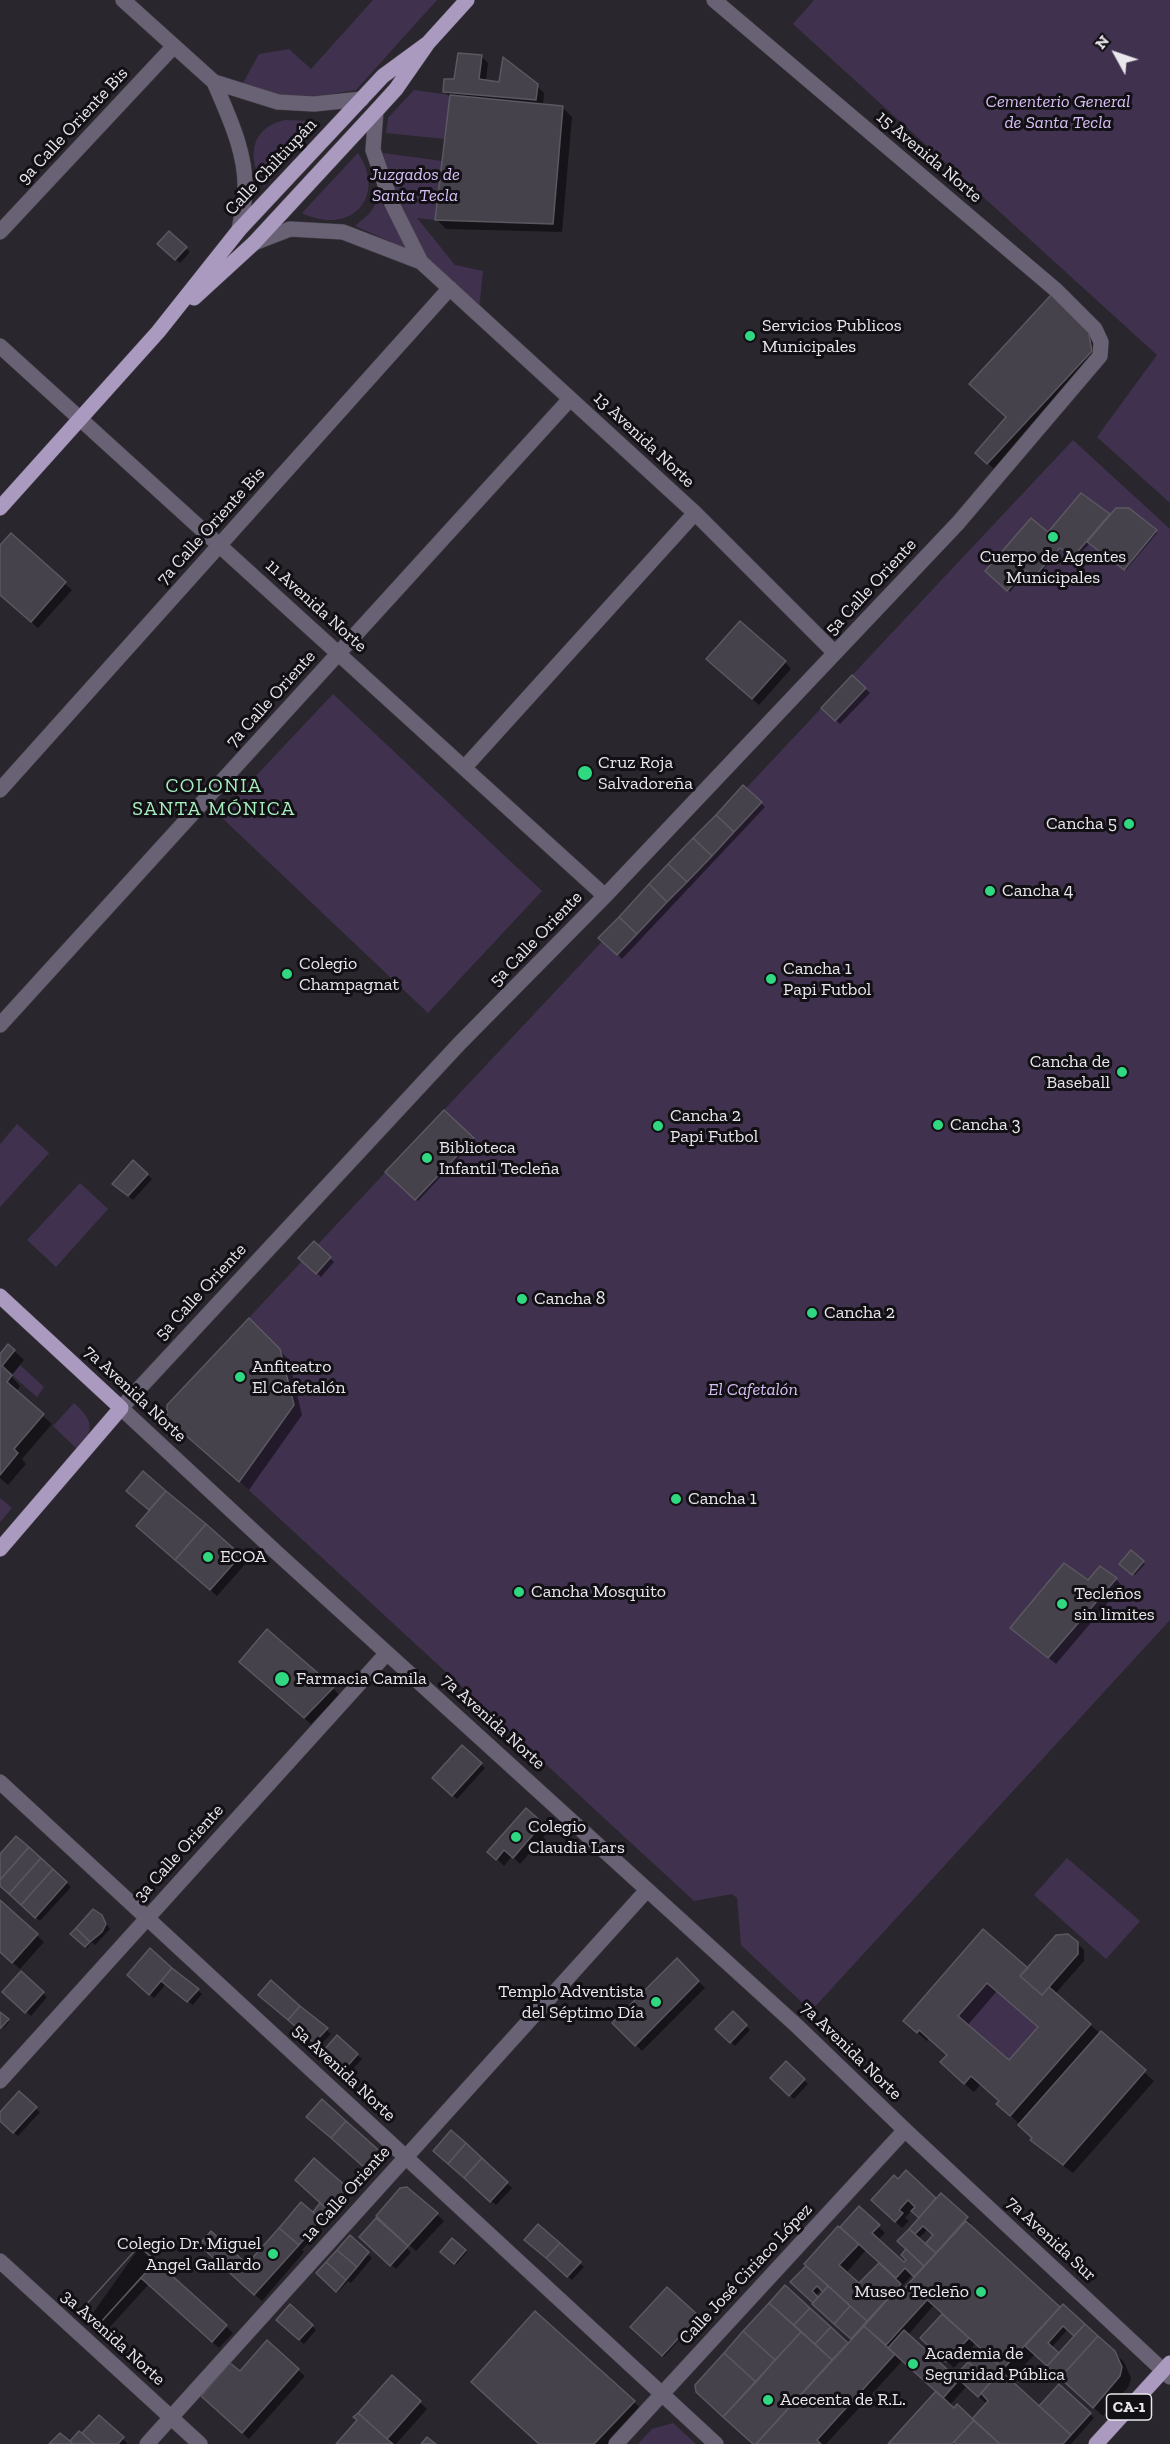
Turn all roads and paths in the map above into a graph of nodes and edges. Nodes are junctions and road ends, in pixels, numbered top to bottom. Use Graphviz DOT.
graph roads {
  1 [pos="123,0"];
  2 [pos="467,0"];
  3 [pos="714,0"];
  4 [pos="428,43"];
  5 [pos="174,46"];
  6 [pos="214,82"];
  7 [pos="362,99"];
  8 [pos="376,111"];
  9 [pos="239,230"];
  10 [pos="0,232"];
  11 [pos="254,243"];
  12 [pos="421,262"];
  13 [pos="450,288"];
  14 [pos="158,332"];
  15 [pos="0,345"];
  16 [pos="1100,356"];
  17 [pos="570,399"];
  18 [pos="80,419"];
  19 [pos="0,508"];
  20 [pos="695,513"];
  21 [pos="220,545"];
  22 [pos="339,653"];
  23 [pos="835,654"];
  24 [pos="465,766"];
  25 [pos="0,790"];
  26 [pos="605,896"];
  27 [pos="0,1025"];
  28 [pos="0,1296"];
  29 [pos="121,1408"];
  30 [pos="0,1549"];
  31 [pos="387,1653"];
  32 [pos="0,1782"];
  33 [pos="647,1890"];
  34 [pos="147,1918"];
  35 [pos="0,2081"];
  36 [pos="905,2130"];
  37 [pos="406,2157"];
  38 [pos="0,2261"];
  39 [pos="1168,2370"];
  40 [pos="663,2393"];
  41 [pos="171,2417"];
  42 [pos="147,2444"];
  43 [pos="200,2444"];
  44 [pos="616,2444"];
  45 [pos="716,2444"];
  46 [pos="1096,2444"];
  1 -- 5 [label="street"];
  2 -- 4 [label="main road, Calle Chiltiupán"];
  3 -- 16 [label="street, 15 Avenida Norte"];
  4 -- 7 [label="main road, Calle Chiltiupán"];
  4 -- 8 [label="main road, Calle Chiltiupán"];
  5 -- 6 [label="street"];
  5 -- 10 [label="street, 9a Calle Oriente Bis"];
  6 -- 7 [label="street"];
  6 -- 9 [label="street"];
  7 -- 9 [label="main road, Calle Chiltiupán"];
  8 -- 11 [label="main road, Calle Chiltiupán"];
  8 -- 12 [label="street, 13 Avenida Norte"];
  9 -- 14 [label="main road, Calle Chiltiupán"];
  11 -- 12 [label="street, 13 Avenida Norte"];
  11 -- 14 [label="main road, Calle Chiltiupán"];
  12 -- 13 [label="street, 13 Avenida Norte"];
  13 -- 17 [label="street, 13 Avenida Norte"];
  13 -- 21 [label="street, 7a Calle Oriente Bis"];
  14 -- 18 [label="main road, Calle Chiltiupán"];
  15 -- 18 [label="street, 11 Avenida Norte"];
  16 -- 23 [label="street, 5a Calle Oriente"];
  17 -- 20 [label="street, 13 Avenida Norte"];
  17 -- 22 [label="street, 7a Calle Oriente"];
  18 -- 19 [label="main road, Calle Chiltiupán"];
  18 -- 21 [label="street, 11 Avenida Norte"];
  20 -- 23 [label="street, 13 Avenida Norte"];
  20 -- 24 [label="street"];
  21 -- 22 [label="street, 11 Avenida Norte"];
  21 -- 25 [label="street, 7a Calle Oriente Bis"];
  22 -- 24 [label="street, 11 Avenida Norte"];
  22 -- 27 [label="street, 7a Calle Oriente"];
  23 -- 26 [label="street, 5a Calle Oriente"];
  24 -- 26 [label="street, 11 Avenida Norte"];
  26 -- 29 [label="street, 5a Calle Oriente"];
  28 -- 29 [label="main road, 7a Avenida Norte"];
  29 -- 30 [label="main road, 5a Calle Oriente"];
  29 -- 31 [label="street, 7a Avenida Norte"];
  31 -- 33 [label="street, 7a Avenida Norte"];
  31 -- 34 [label="street, 3a Calle Oriente"];
  32 -- 34 [label="street, 5a Avenida Norte"];
  33 -- 36 [label="street, 7a Avenida Norte"];
  33 -- 37 [label="street, 1a Calle Oriente"];
  34 -- 35 [label="street, 3a Calle Oriente"];
  34 -- 37 [label="street, 5a Avenida Norte"];
  36 -- 39 [label="street, 7a Avenida Sur"];
  36 -- 40 [label="street, Calle José Ciriaco López"];
  37 -- 40 [label="street, 5a Avenida Norte"];
  37 -- 41 [label="street, 1a Calle Oriente"];
  38 -- 41 [label="street, 3a Avenida Norte"];
  39 -- 46 [label="main road, CA-1"];
  40 -- 44 [label="street, Calle José Ciriaco López"];
  40 -- 45 [label="street, 5a Avenida Norte"];
  41 -- 42 [label="street, 1a Calle Oriente"];
  41 -- 43 [label="street, 3a Avenida Norte"];
}
